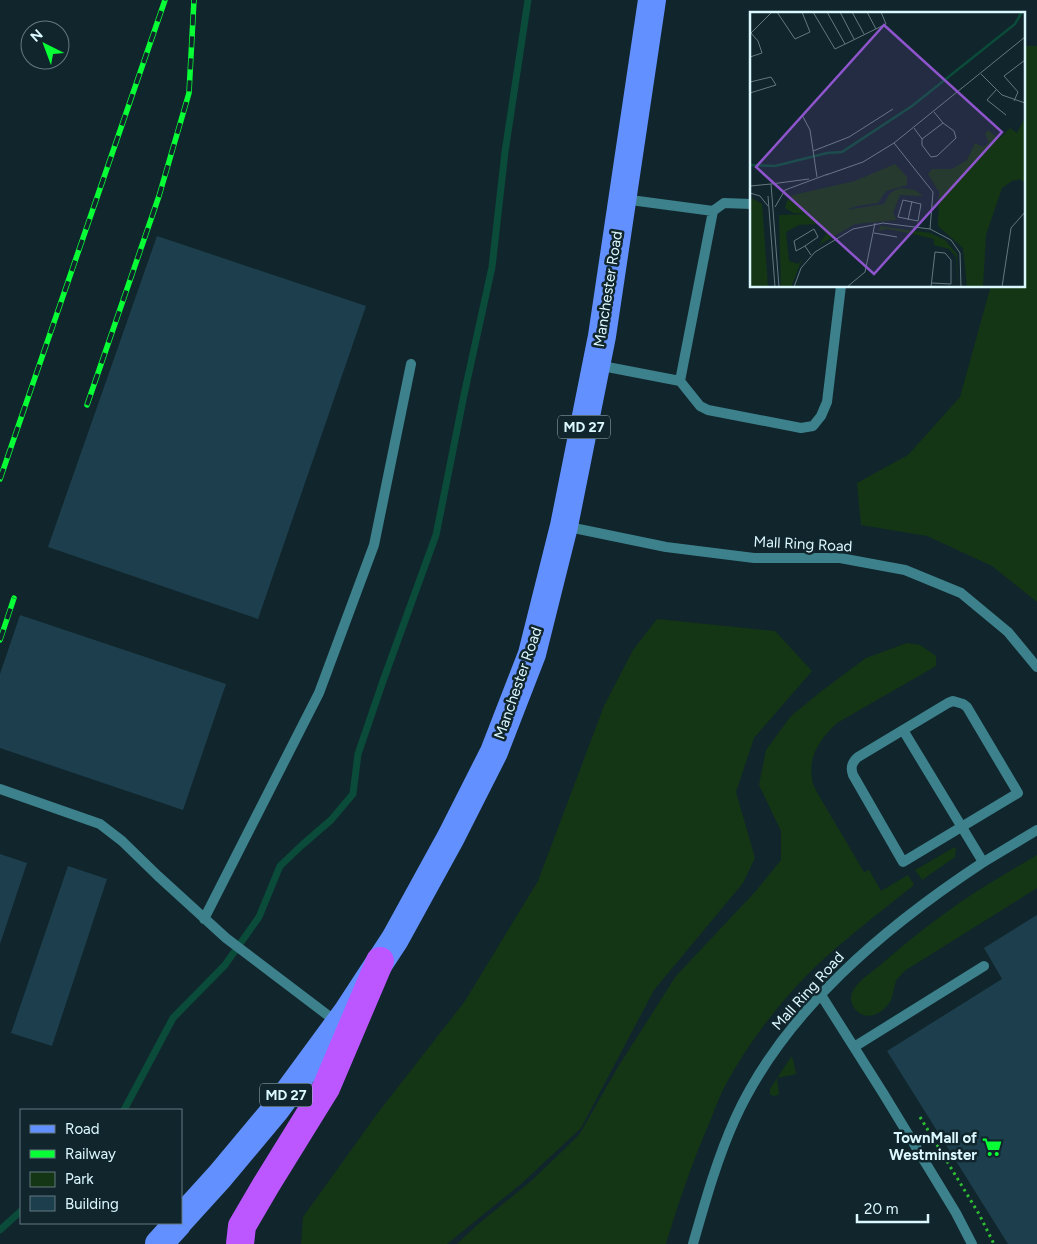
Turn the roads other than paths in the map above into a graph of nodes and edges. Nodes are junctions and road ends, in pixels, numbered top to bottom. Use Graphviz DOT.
graph roads {
  1 [pos="652,0"];
  2 [pos="622,199"];
  3 [pos="750,204"];
  4 [pos="713,211"];
  5 [pos="841,288"];
  6 [pos="411,364"];
  7 [pos="596,364"];
  8 [pos="680,381"];
  9 [pos="564,526"];
  10 [pos="1037,667"];
  11 [pos="903,730"];
  12 [pos="0,789"];
  13 [pos="962,827"];
  14 [pos="1037,830"];
  15 [pos="983,862"];
  16 [pos="204,919"];
  17 [pos="380,961"];
  18 [pos="984,966"];
  19 [pos="821,994"];
  20 [pos="338,1024"];
  21 [pos="854,1046"];
  22 [pos="182,1218"];
  23 [pos="177,1224"];
  24 [pos="159,1244"];
  25 [pos="240,1244"];
  26 [pos="693,1244"];
  27 [pos="972,1244"];
  1 -- 2 [label="main road, Manchester Road / MD 27"];
  2 -- 4 [label="street"];
  2 -- 7 [label="main road, Manchester Road / MD 27"];
  3 -- 4 [label="street"];
  4 -- 8 [label="street"];
  5 -- 8 [label="street"];
  6 -- 16 [label="street"];
  7 -- 8 [label="street"];
  7 -- 9 [label="main road, Manchester Road / MD 27"];
  9 -- 10 [label="street, Mall Ring Road"];
  9 -- 17 [label="main road, Manchester Road / MD 27"];
  11 -- 13 [label="street"];
  11 -- 13 [label="street"];
  11 -- 13 [label="street"];
  12 -- 16 [label="street"];
  13 -- 15 [label="street"];
  14 -- 15 [label="street, Mall Ring Road"];
  15 -- 19 [label="street, Mall Ring Road"];
  16 -- 20 [label="street"];
  17 -- 20 [label="main road, Manchester Road / MD 27"];
  17 -- 25 [label="highway"];
  18 -- 21 [label="street"];
  19 -- 21 [label="street"];
  19 -- 26 [label="street, Mall Ring Road"];
  20 -- 22 [label="main road, Manchester Road / MD 27"];
  21 -- 27 [label="street"];
  23 -- 24 [label="main road"];
}
